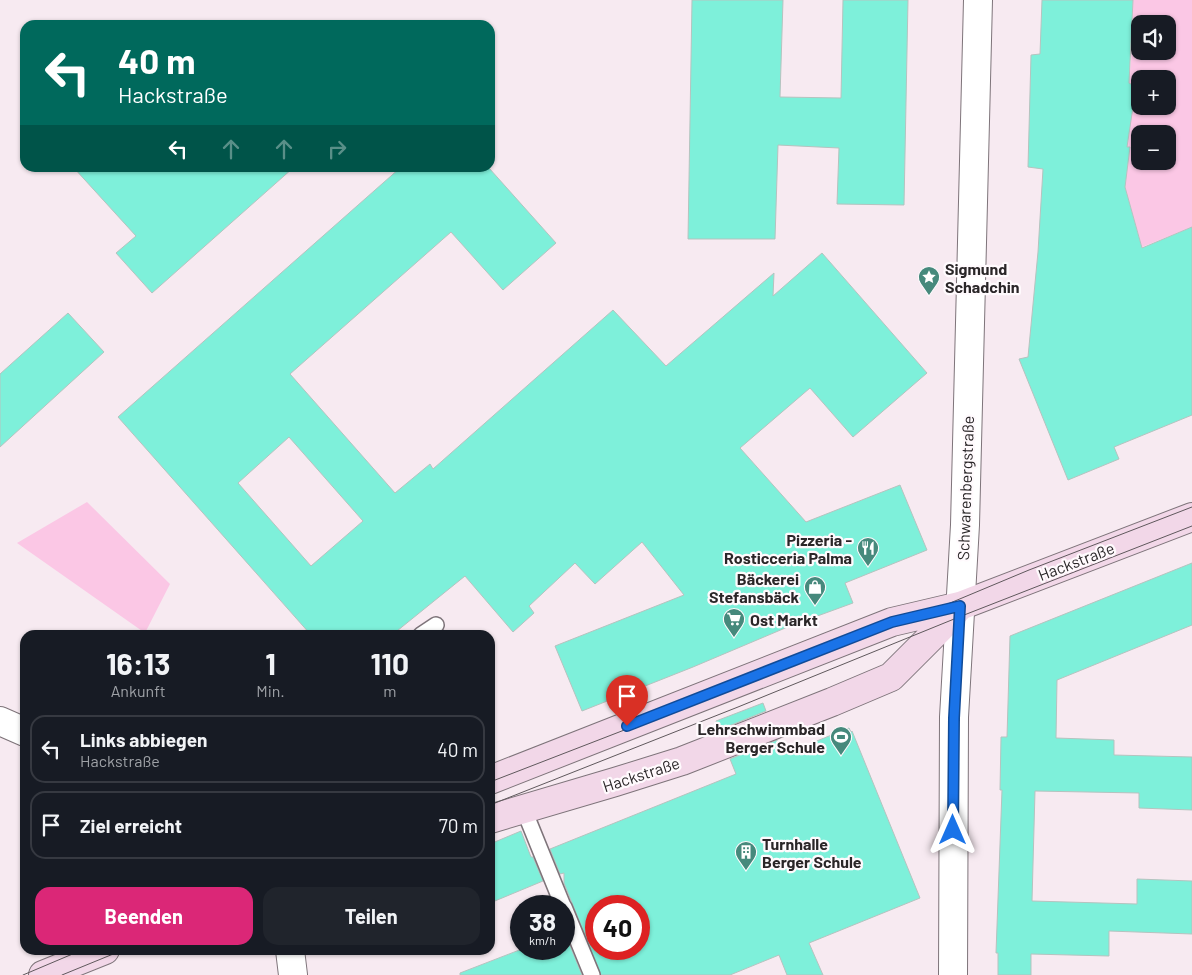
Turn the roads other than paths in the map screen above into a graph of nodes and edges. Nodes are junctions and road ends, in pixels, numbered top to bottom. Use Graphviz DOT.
graph roads {
  1 [pos="978,0"];
  2 [pos="1192,517"];
  3 [pos="960,606"];
  4 [pos="436,625"];
  5 [pos="428,630"];
  6 [pos="0,721"];
  7 [pos="20,730"];
  8 [pos="495,778"];
  9 [pos="524,810"];
  10 [pos="495,818"];
  11 [pos="559,895"];
  12 [pos="575,934"];
  13 [pos="93,955"];
  14 [pos="291,955"];
  15 [pos="43,975"];
  16 [pos="293,975"];
  17 [pos="592,975"];
  18 [pos="953,975"];
  1 -- 3 [label="street, Schwarenbergstraße"];
  2 -- 3 [label="main road, Hackstraße"];
  3 -- 8 [label="main road, Hackstraße"];
  3 -- 9 [label="main road, Hackstraße"];
  3 -- 18 [label="street, Schwarenbergstraße"];
  4 -- 5 [label="lane"];
  6 -- 7 [label="street"];
  9 -- 10 [label="main road, Hackstraße"];
  9 -- 11 [label="lane"];
  12 -- 17 [label="lane"];
  13 -- 15 [label="main road"];
  14 -- 16 [label="street"];
}
